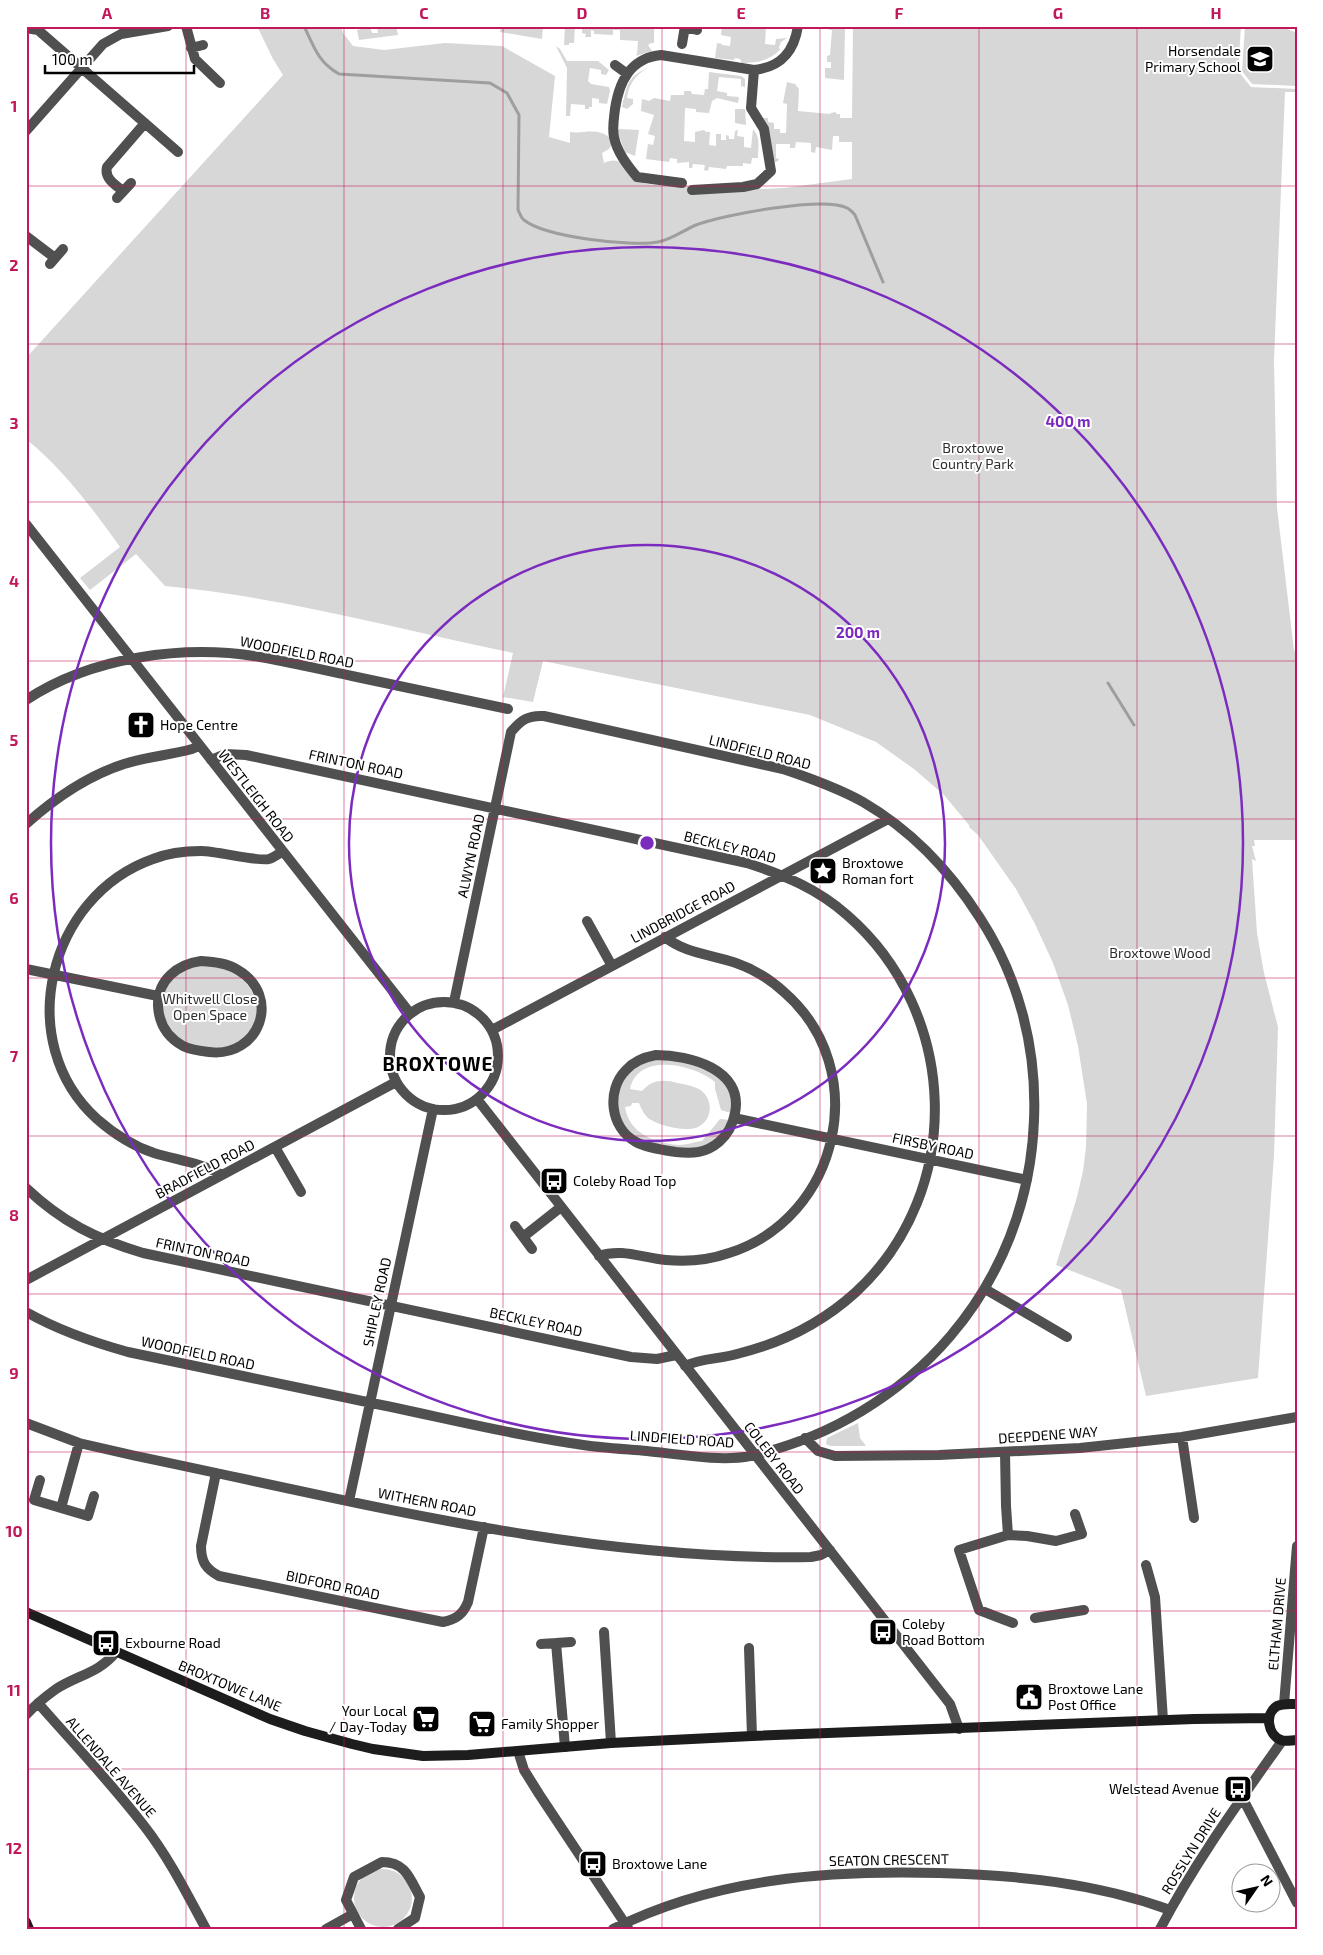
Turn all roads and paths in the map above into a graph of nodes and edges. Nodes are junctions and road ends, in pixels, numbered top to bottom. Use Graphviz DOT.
graph roads {
  1 [pos="168,26"];
  2 [pos="186,26"];
  3 [pos="798,26"];
  4 [pos="685,27"];
  5 [pos="26,28"];
  6 [pos="697,30"];
  7 [pos="682,44"];
  8 [pos="202,45"];
  9 [pos="191,48"];
  10 [pos="615,65"];
  11 [pos="82,68"];
  12 [pos="754,70"];
  13 [pos="626,74"];
  14 [pos="220,83"];
  15 [pos="145,123"];
  16 [pos="26,131"];
  17 [pos="178,152"];
  18 [pos="131,183"];
  19 [pos="682,184"];
  20 [pos="692,190"];
  21 [pos="26,236"];
  22 [pos="63,249"];
  23 [pos="26,524"];
  24 [pos="130,658"];
  25 [pos="28,696"];
  26 [pos="508,709"];
  27 [pos="523,719"];
  28 [pos="199,746"];
  29 [pos="211,760"];
  30 [pos="495,808"];
  31 [pos="888,819"];
  32 [pos="26,824"];
  33 [pos="282,852"];
  34 [pos="781,874"];
  35 [pos="586,921"];
  36 [pos="665,937"];
  37 [pos="612,966"];
  38 [pos="26,969"];
  39 [pos="53,974"];
  40 [pos="158,996"];
  41 [pos="454,1002"];
  42 [pos="410,1013"];
  43 [pos="492,1030"];
  44 [pos="396,1082"];
  45 [pos="476,1099"];
  46 [pos="432,1109"];
  47 [pos="734,1118"];
  48 [pos="833,1139"];
  49 [pos="275,1147"];
  50 [pos="930,1159"];
  51 [pos="222,1175"];
  52 [pos="1028,1180"];
  53 [pos="26,1188"];
  54 [pos="301,1192"];
  55 [pos="561,1208"];
  56 [pos="515,1226"];
  57 [pos="522,1237"];
  58 [pos="102,1239"];
  59 [pos="532,1249"];
  60 [pos="599,1256"];
  61 [pos="26,1280"];
  62 [pos="985,1289"];
  63 [pos="390,1305"];
  64 [pos="26,1312"];
  65 [pos="1067,1337"];
  66 [pos="676,1355"];
  67 [pos="686,1366"];
  68 [pos="370,1402"];
  69 [pos="1297,1417"];
  70 [pos="26,1423"];
  71 [pos="1182,1437"];
  72 [pos="805,1438"];
  73 [pos="79,1443"];
  74 [pos="1005,1452"];
  75 [pos="754,1455"];
  76 [pos="216,1473"];
  77 [pos="40,1480"];
  78 [pos="94,1496"];
  79 [pos="349,1501"];
  80 [pos="61,1508"];
  81 [pos="1075,1514"];
  82 [pos="1194,1518"];
  83 [pos="484,1527"];
  84 [pos="1008,1534"];
  85 [pos="1297,1546"];
  86 [pos="830,1550"];
  87 [pos="1146,1565"];
  88 [pos="1084,1610"];
  89 [pos="26,1612"];
  90 [pos="1035,1618"];
  91 [pos="1013,1623"];
  92 [pos="604,1632"];
  93 [pos="571,1642"];
  94 [pos="556,1643"];
  95 [pos="541,1644"];
  96 [pos="749,1648"];
  97 [pos="116,1652"];
  98 [pos="38,1703"];
  99 [pos="1284,1704"];
  100 [pos="1297,1704"];
  101 [pos="26,1715"];
  102 [pos="1269,1718"];
  103 [pos="1163,1720"];
  104 [pos="959,1729"];
  105 [pos="752,1736"];
  106 [pos="1297,1740"];
  107 [pos="1282,1741"];
  108 [pos="611,1743"];
  109 [pos="565,1747"];
  110 [pos="518,1751"];
  111 [pos="1242,1797"];
  112 [pos="1297,1903"];
  113 [pos="1170,1910"];
  114 [pos="353,1914"];
  115 [pos="26,1922"];
  116 [pos="627,1926"];
  117 [pos="29,1929"];
  118 [pos="206,1929"];
  119 [pos="326,1929"];
  120 [pos="361,1929"];
  121 [pos="398,1929"];
  122 [pos="614,1929"];
  123 [pos="1160,1929"];
  1 -- 11 [label="street"];
  2 -- 9 [label="street"];
  3 -- 12 [label="street"];
  4 -- 6 [label="street"];
  4 -- 7 [label="street"];
  5 -- 11 [label="street"];
  8 -- 9 [label="street"];
  9 -- 14 [label="street"];
  10 -- 13 [label="street"];
  11 -- 15 [label="street"];
  11 -- 16 [label="street"];
  12 -- 13 [label="street"];
  12 -- 20 [label="street"];
  13 -- 19 [label="street"];
  15 -- 17 [label="street"];
  15 -- 18 [label="street"];
  21 -- 22 [label="street"];
  23 -- 24 [label="street, WESTLEIGH ROAD"];
  24 -- 25 [label="street, WOODFIELD ROAD"];
  24 -- 26 [label="street, WOODFIELD ROAD"];
  24 -- 28 [label="street, WESTLEIGH ROAD"];
  27 -- 30 [label="street, ALWYN ROAD"];
  27 -- 31 [label="street, LINDFIELD ROAD"];
  28 -- 29 [label="street, WESTLEIGH ROAD"];
  28 -- 32 [label="street"];
  29 -- 30 [label="street, FRINTON ROAD"];
  29 -- 33 [label="street, WESTLEIGH ROAD"];
  30 -- 34 [label="street, BECKLEY ROAD"];
  30 -- 41 [label="street, ALWYN ROAD"];
  31 -- 34 [label="street, LINDBRIDGE ROAD"];
  31 -- 52 [label="street, LINDFIELD ROAD"];
  33 -- 39 [label="street"];
  33 -- 42 [label="street, WESTLEIGH ROAD"];
  34 -- 36 [label="street, LINDBRIDGE ROAD"];
  34 -- 50 [label="street, BECKLEY ROAD"];
  35 -- 37 [label="street"];
  36 -- 37 [label="street, LINDBRIDGE ROAD"];
  36 -- 48 [label="street"];
  37 -- 43 [label="street, LINDBRIDGE ROAD"];
  38 -- 39 [label="street"];
  39 -- 40 [label="street"];
  39 -- 51 [label="street"];
  40 -- 40 [label="street"];
  41 -- 42 [label="street"];
  41 -- 43 [label="street"];
  42 -- 44 [label="street"];
  43 -- 45 [label="street"];
  44 -- 46 [label="street"];
  44 -- 49 [label="street, BRADFIELD ROAD"];
  45 -- 46 [label="street"];
  45 -- 55 [label="street, COLEBY ROAD"];
  46 -- 63 [label="street, SHIPLEY ROAD"];
  47 -- 47 [label="street"];
  47 -- 48 [label="street, FIRSBY ROAD"];
  48 -- 50 [label="street, FIRSBY ROAD"];
  48 -- 60 [label="street"];
  49 -- 51 [label="street, BRADFIELD ROAD"];
  49 -- 54 [label="street"];
  50 -- 52 [label="street, FIRSBY ROAD"];
  50 -- 67 [label="street, BECKLEY ROAD"];
  51 -- 58 [label="street, BRADFIELD ROAD"];
  52 -- 62 [label="street, LINDFIELD ROAD"];
  53 -- 58 [label="street, FRINTON ROAD"];
  55 -- 57 [label="street"];
  55 -- 60 [label="street, COLEBY ROAD"];
  56 -- 57 [label="street"];
  57 -- 59 [label="street"];
  58 -- 61 [label="street, BRADFIELD ROAD"];
  58 -- 63 [label="street, FRINTON ROAD"];
  60 -- 66 [label="street, COLEBY ROAD"];
  62 -- 65 [label="street"];
  62 -- 72 [label="street, LINDFIELD ROAD"];
  63 -- 66 [label="street, BECKLEY ROAD"];
  63 -- 68 [label="street, SHIPLEY ROAD"];
  64 -- 68 [label="street, WOODFIELD ROAD"];
  66 -- 67 [label="street, COLEBY ROAD"];
  67 -- 75 [label="street, COLEBY ROAD"];
  68 -- 75 [label="street, LINDFIELD ROAD"];
  68 -- 79 [label="street, SHIPLEY ROAD"];
  69 -- 71 [label="street, DEEPDENE WAY"];
  70 -- 73 [label="street, WITHERN ROAD"];
  71 -- 74 [label="street, DEEPDENE WAY"];
  71 -- 82 [label="street"];
  72 -- 74 [label="street, DEEPDENE WAY"];
  72 -- 75 [label="street, LINDFIELD ROAD"];
  73 -- 76 [label="street, WITHERN ROAD"];
  73 -- 80 [label="street"];
  74 -- 84 [label="street"];
  75 -- 86 [label="street, COLEBY ROAD"];
  76 -- 79 [label="street, WITHERN ROAD"];
  76 -- 83 [label="street, BIDFORD ROAD"];
  77 -- 80 [label="street"];
  78 -- 80 [label="street"];
  79 -- 83 [label="street, WITHERN ROAD"];
  81 -- 84 [label="street"];
  83 -- 86 [label="street, WITHERN ROAD"];
  84 -- 91 [label="street"];
  85 -- 99 [label="street, ELTHAM DRIVE"];
  86 -- 104 [label="street, COLEBY ROAD"];
  87 -- 103 [label="street"];
  88 -- 90 [label="street"];
  89 -- 97 [label="main road, BROXTOWE LANE"];
  92 -- 108 [label="street"];
  93 -- 94 [label="street"];
  94 -- 95 [label="street"];
  94 -- 109 [label="street"];
  96 -- 105 [label="street"];
  97 -- 98 [label="street"];
  97 -- 110 [label="main road, BROXTOWE LANE"];
  98 -- 101 [label="street"];
  98 -- 118 [label="street, ALLENDALE AVENUE"];
  99 -- 100 [label="main road"];
  99 -- 102 [label="main road"];
  102 -- 103 [label="main road, BROXTOWE LANE"];
  102 -- 107 [label="main road"];
  103 -- 104 [label="main road, BROXTOWE LANE"];
  104 -- 105 [label="main road, BROXTOWE LANE"];
  105 -- 108 [label="main road, BROXTOWE LANE"];
  106 -- 107 [label="main road"];
  107 -- 111 [label="street, ROSSLYN DRIVE"];
  108 -- 109 [label="main road, BROXTOWE LANE"];
  109 -- 110 [label="main road, BROXTOWE LANE"];
  110 -- 116 [label="street"];
  111 -- 112 [label="street"];
  111 -- 113 [label="street, ROSSLYN DRIVE"];
  113 -- 116 [label="street, SEATON CRESCENT"];
  113 -- 123 [label="street, ROSSLYN DRIVE"];
  114 -- 119 [label="street"];
  114 -- 120 [label="street"];
  114 -- 121 [label="street"];
  115 -- 117 [label="main road"];
  116 -- 122 [label="street, SEATON CRESCENT"];
}
